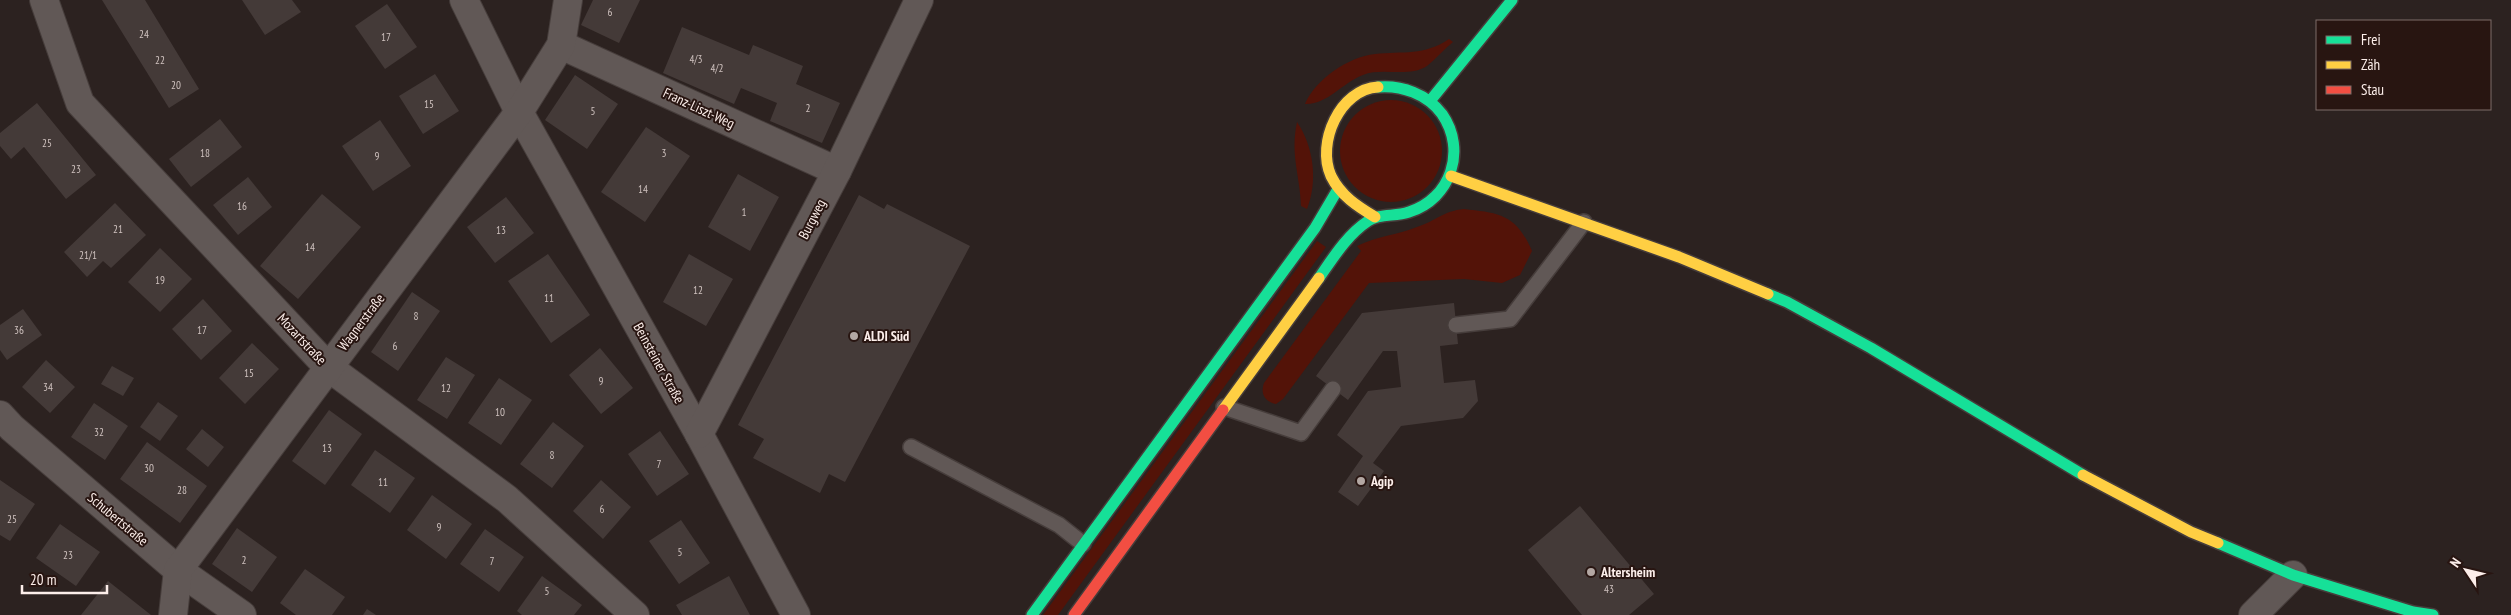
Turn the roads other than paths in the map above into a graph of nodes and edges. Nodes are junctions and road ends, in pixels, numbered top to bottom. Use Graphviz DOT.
graph roads {
  1 [pos="44,0"];
  2 [pos="464,0"];
  3 [pos="568,0"];
  4 [pos="918,0"];
  5 [pos="1512,0"];
  6 [pos="561,44"];
  7 [pos="1430,101"];
  8 [pos="519,112"];
  9 [pos="837,171"];
  10 [pos="1451,176"];
  11 [pos="1338,189"];
  12 [pos="1375,217"];
  13 [pos="1584,222"];
  14 [pos="1456,325"];
  15 [pos="328,366"];
  16 [pos="1333,389"];
  17 [pos="1224,407"];
  18 [pos="0,415"];
  19 [pos="699,434"];
  20 [pos="911,447"];
  21 [pos="1083,544"];
  22 [pos="178,570"];
  23 [pos="2293,575"];
  24 [pos="174,615"];
  25 [pos="242,615"];
  26 [pos="635,615"];
  27 [pos="796,615"];
  28 [pos="1032,615"];
  29 [pos="1074,615"];
  30 [pos="2253,615"];
  31 [pos="2434,615"];
  1 -- 15 [label="street, Mozartstraße"];
  2 -- 8 [label="street, Beinsteiner Straße"];
  3 -- 6 [label="street"];
  4 -- 9 [label="street, Burgweg"];
  5 -- 7 [label="main road"];
  6 -- 8 [label="street"];
  6 -- 9 [label="street, Franz-Liszt-Weg"];
  7 -- 10 [label="main road"];
  7 -- 11 [label="main road"];
  8 -- 15 [label="street, Wagnerstraße"];
  8 -- 19 [label="street, Beinsteiner Straße"];
  9 -- 19 [label="street, Burgweg"];
  10 -- 12 [label="main road"];
  10 -- 13 [label="main road"];
  11 -- 12 [label="main road"];
  11 -- 21 [label="main road"];
  12 -- 17 [label="main road"];
  13 -- 14 [label="lane"];
  13 -- 23 [label="main road"];
  15 -- 22 [label="street, Wagnerstraße"];
  15 -- 26 [label="street, Mozartstraße"];
  16 -- 17 [label="lane"];
  17 -- 29 [label="main road"];
  18 -- 22 [label="street, Schubertstraße"];
  19 -- 27 [label="street, Beinsteiner Straße"];
  20 -- 21 [label="lane"];
  21 -- 28 [label="main road"];
  22 -- 24 [label="street"];
  22 -- 25 [label="street, Schubertstraße"];
  23 -- 30 [label="street"];
  23 -- 31 [label="main road"];
}
